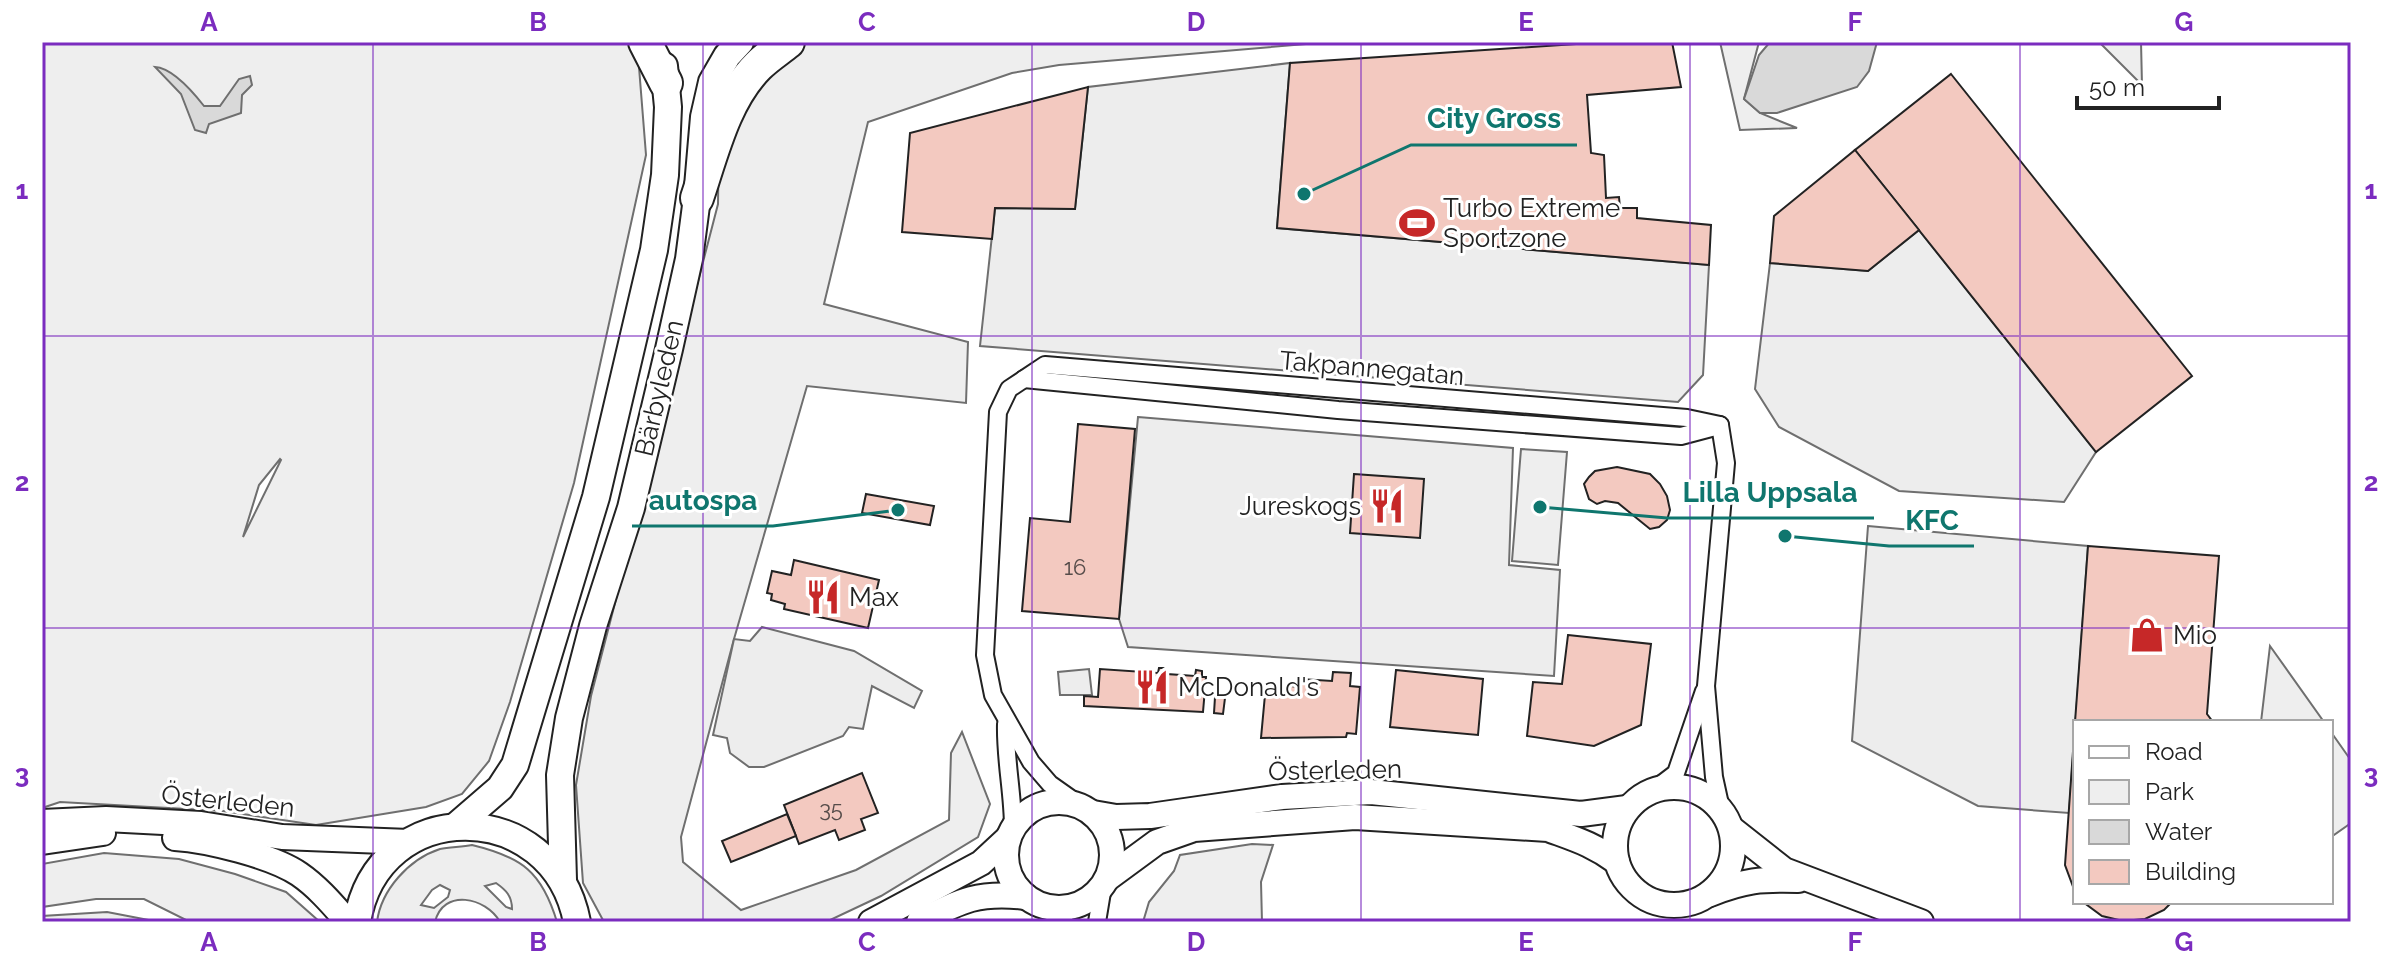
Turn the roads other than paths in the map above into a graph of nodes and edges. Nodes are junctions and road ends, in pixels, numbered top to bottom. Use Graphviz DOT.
graph roads {
  1 [pos="645,42"];
  2 [pos="657,42"];
  3 [pos="740,42"];
  4 [pos="788,42"];
  5 [pos="666,83"];
  6 [pos="697,198"];
  7 [pos="1706,686"];
  8 [pos="1007,722"];
  9 [pos="1655,789"];
  10 [pos="1627,808"];
  11 [pos="1088,810"];
  12 [pos="1727,819"];
  13 [pos="42,822"];
  14 [pos="456,826"];
  15 [pos="1011,833"];
  16 [pos="42,842"];
  17 [pos="409,842"];
  18 [pos="1617,862"];
  19 [pos="563,880"];
  20 [pos="1809,880"];
  21 [pos="1106,882"];
  22 [pos="1708,895"];
  23 [pos="1026,897"];
  24 [pos="1057,915"];
  25 [pos="348,922"];
  26 [pos="357,922"];
  27 [pos="577,922"];
  28 [pos="871,922"];
  29 [pos="919,922"];
  30 [pos="1097,922"];
  31 [pos="1921,922"];
  1 -- 5 [label="highway"];
  2 -- 5 [label="main road, Bärbyleden"];
  3 -- 6 [label="main road, Bärbyleden"];
  4 -- 6 [label="highway"];
  5 -- 14 [label="main road, Bärbyleden"];
  6 -- 19 [label="main road, Bärbyleden"];
  7 -- 8 [label="street, Takpannegatan"];
  7 -- 9 [label="street, Takpannegatan"];
  7 -- 12 [label="street, Takpannegatan"];
  8 -- 11 [label="street, Takpannegatan"];
  8 -- 15 [label="street, Takpannegatan"];
  9 -- 10 [label="main road"];
  9 -- 12 [label="main road"];
  10 -- 11 [label="main road, Österleden"];
  10 -- 18 [label="main road"];
  11 -- 15 [label="main road"];
  11 -- 21 [label="main road"];
  12 -- 20 [label="main road"];
  12 -- 22 [label="main road"];
  13 -- 17 [label="main road, Österleden"];
  14 -- 17 [label="main road"];
  14 -- 19 [label="main road"];
  15 -- 23 [label="main road"];
  15 -- 28 [label="main road"];
  16 -- 25 [label="main road, Österleden"];
  17 -- 26 [label="main road"];
  18 -- 21 [label="main road, Österleden"];
  18 -- 22 [label="main road"];
  19 -- 27 [label="main road"];
  20 -- 22 [label="main road"];
  20 -- 31 [label="main road"];
  21 -- 24 [label="main road"];
  21 -- 30 [label="street"];
  23 -- 24 [label="main road"];
  23 -- 29 [label="main road"];
}
